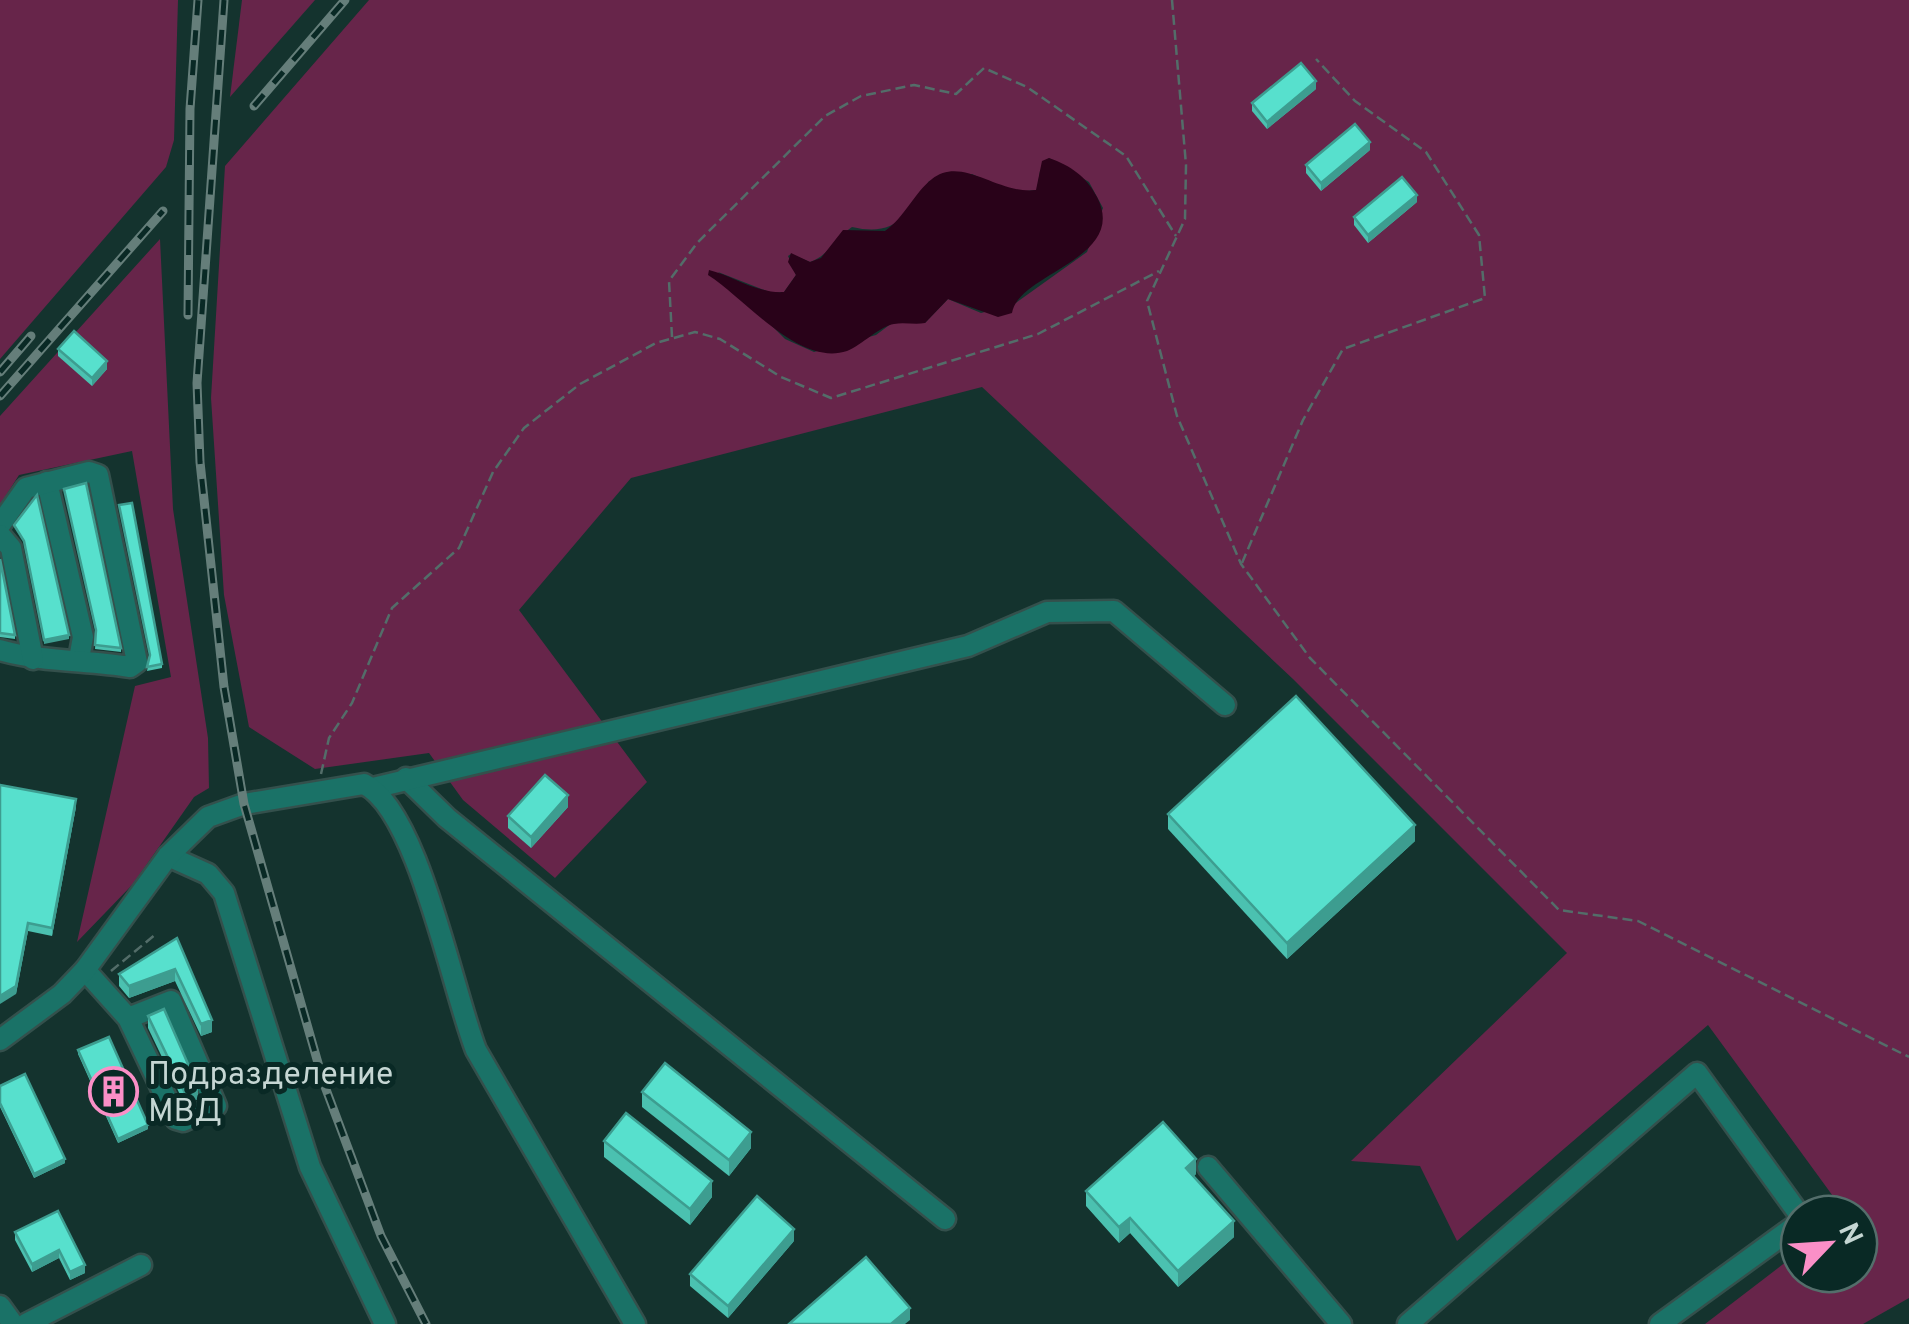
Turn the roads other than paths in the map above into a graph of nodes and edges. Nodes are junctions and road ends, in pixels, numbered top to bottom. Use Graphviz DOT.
graph roads {
  1 [pos="47,482"];
  2 [pos="0,525"];
  3 [pos="0,535"];
  4 [pos="0,650"];
  5 [pos="32,659"];
  6 [pos="79,659"];
  7 [pos="1225,705"];
  8 [pos="406,778"];
  9 [pos="372,788"];
  10 [pos="168,856"];
  11 [pos="86,970"];
  12 [pos="128,1018"];
  13 [pos="0,1040"];
  14 [pos="1208,1167"];
  15 [pos="1785,1194"];
  16 [pos="945,1219"];
  17 [pos="1779,1238"];
  18 [pos="141,1265"];
  19 [pos="0,1306"];
  20 [pos="13,1324"];
  21 [pos="26,1324"];
  22 [pos="384,1324"];
  23 [pos="635,1324"];
  24 [pos="1341,1324"];
  25 [pos="1408,1324"];
  26 [pos="1660,1324"];
  1 -- 2 [label="street"];
  1 -- 6 [label="street"];
  1 -- 6 [label="street"];
  3 -- 5 [label="street"];
  4 -- 5 [label="street"];
  5 -- 6 [label="street"];
  7 -- 8 [label="street"];
  8 -- 9 [label="street"];
  8 -- 16 [label="street"];
  9 -- 10 [label="street"];
  9 -- 23 [label="street"];
  10 -- 11 [label="street"];
  10 -- 22 [label="street"];
  11 -- 12 [label="street"];
  11 -- 13 [label="street"];
  12 -- 12 [label="street"];
  14 -- 24 [label="street"];
  15 -- 25 [label="street"];
  17 -- 26 [label="street"];
  18 -- 21 [label="street"];
  19 -- 20 [label="street"];
}
